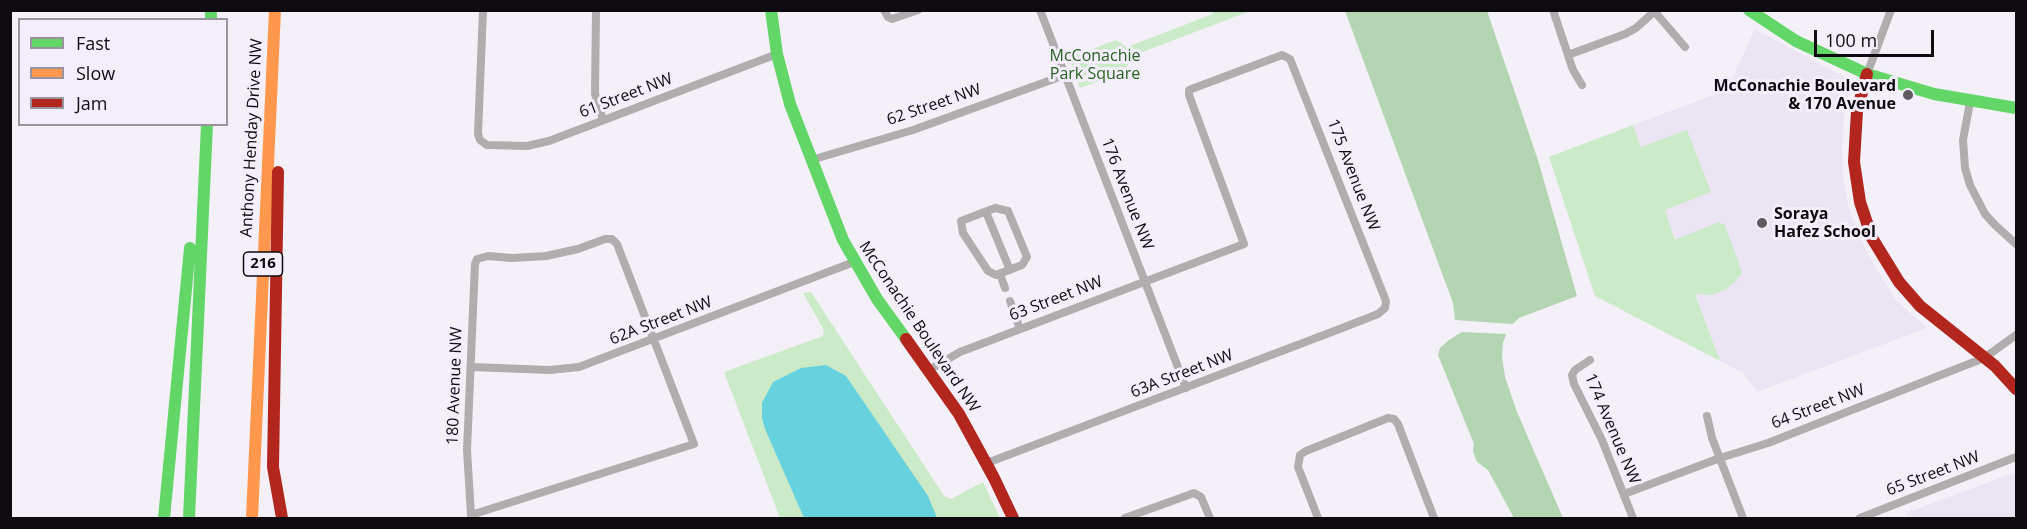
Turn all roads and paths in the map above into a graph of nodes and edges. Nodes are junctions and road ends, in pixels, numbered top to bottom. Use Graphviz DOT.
graph roads {
  1 [pos="275,10"];
  2 [pos="483,10"];
  3 [pos="596,10"];
  4 [pos="771,10"];
  5 [pos="918,10"];
  6 [pos="1040,10"];
  7 [pos="1553,10"];
  8 [pos="1749,10"];
  9 [pos="1891,10"];
  10 [pos="1655,11"];
  11 [pos="886,14"];
  12 [pos="1685,47"];
  13 [pos="273,54"];
  14 [pos="777,54"];
  15 [pos="1568,55"];
  16 [pos="1238,72"];
  17 [pos="1867,74"];
  18 [pos="1065,75"];
  19 [pos="1582,85"];
  20 [pos="1970,102"];
  21 [pos="2016,108"];
  22 [pos="603,120"];
  23 [pos="206,129"];
  24 [pos="811,160"];
  25 [pos="986,212"];
  26 [pos="2016,244"];
  27 [pos="854,262"];
  28 [pos="1010,270"];
  29 [pos="1000,274"];
  30 [pos="1144,282"];
  31 [pos="1005,288"];
  32 [pos="1010,301"];
  33 [pos="1385,308"];
  34 [pos="1020,329"];
  35 [pos="2016,335"];
  36 [pos="653,340"];
  37 [pos="1984,358"];
  38 [pos="1590,360"];
  39 [pos="472,367"];
  40 [pos="929,370"];
  41 [pos="1186,388"];
  42 [pos="2016,389"];
  43 [pos="1707,416"];
  44 [pos="2016,457"];
  45 [pos="1720,458"];
  46 [pos="987,463"];
  47 [pos="1624,494"];
  48 [pos="164,519"];
  49 [pos="189,519"];
  50 [pos="252,519"];
  51 [pos="282,519"];
  52 [pos="1013,519"];
  53 [pos="1125,519"];
  54 [pos="1210,519"];
  55 [pos="1318,519"];
  56 [pos="1434,519"];
  57 [pos="1634,519"];
  58 [pos="1743,519"];
  59 [pos="1860,519"];
  1 -- 13 [label="main road, Anthony Henday Drive NW / 216"];
  2 -- 22 [label="street, 61 Street NW"];
  3 -- 22 [label="street"];
  4 -- 14 [label="main road, McConachie Boulevard NW"];
  5 -- 11 [label="street"];
  6 -- 18 [label="street, 176 Avenue NW"];
  7 -- 15 [label="street"];
  8 -- 17 [label="main road"];
  9 -- 17 [label="street"];
  10 -- 12 [label="street"];
  10 -- 15 [label="street"];
  13 -- 50 [label="main road, Anthony Henday Drive NW / 216"];
  13 -- 51 [label="main road"];
  14 -- 22 [label="street, 61 Street NW"];
  14 -- 24 [label="main road, McConachie Boulevard NW"];
  15 -- 19 [label="street"];
  16 -- 30 [label="street, 63 Street NW"];
  16 -- 33 [label="street, 175 Avenue NW"];
  17 -- 20 [label="main road"];
  17 -- 37 [label="main road"];
  18 -- 24 [label="street, 62 Street NW"];
  18 -- 30 [label="street, 176 Avenue NW"];
  20 -- 21 [label="main road"];
  20 -- 26 [label="street"];
  23 -- 48 [label="main road"];
  23 -- 49 [label="main road"];
  24 -- 27 [label="main road, McConachie Boulevard NW"];
  25 -- 28 [label="street"];
  25 -- 28 [label="street"];
  25 -- 29 [label="street"];
  27 -- 36 [label="street, 62A Street NW"];
  27 -- 40 [label="main road, McConachie Boulevard NW"];
  28 -- 29 [label="street"];
  29 -- 31 [label="street"];
  30 -- 34 [label="street, 63 Street NW"];
  30 -- 41 [label="street, 176 Avenue NW"];
  32 -- 34 [label="street"];
  33 -- 41 [label="street, 63A Street NW"];
  34 -- 40 [label="street, 63 Street NW"];
  35 -- 37 [label="street, 64 Street NW"];
  36 -- 39 [label="street, 62A Street NW"];
  36 -- 39 [label="street, 180 Avenue NW"];
  36 -- 39 [label="street, 180 Avenue NW"];
  37 -- 42 [label="main road"];
  37 -- 45 [label="street, 64 Street NW"];
  38 -- 47 [label="street, 174 Avenue NW"];
  40 -- 46 [label="main road, McConachie Boulevard NW"];
  41 -- 46 [label="street, 63A Street NW"];
  43 -- 45 [label="street"];
  44 -- 59 [label="street, 65 Street NW"];
  45 -- 47 [label="street, 64 Street NW"];
  45 -- 58 [label="street"];
  46 -- 52 [label="main road, McConachie Boulevard NW"];
  47 -- 57 [label="street, 174 Avenue NW"];
  53 -- 54 [label="street"];
  55 -- 56 [label="street"];
}
